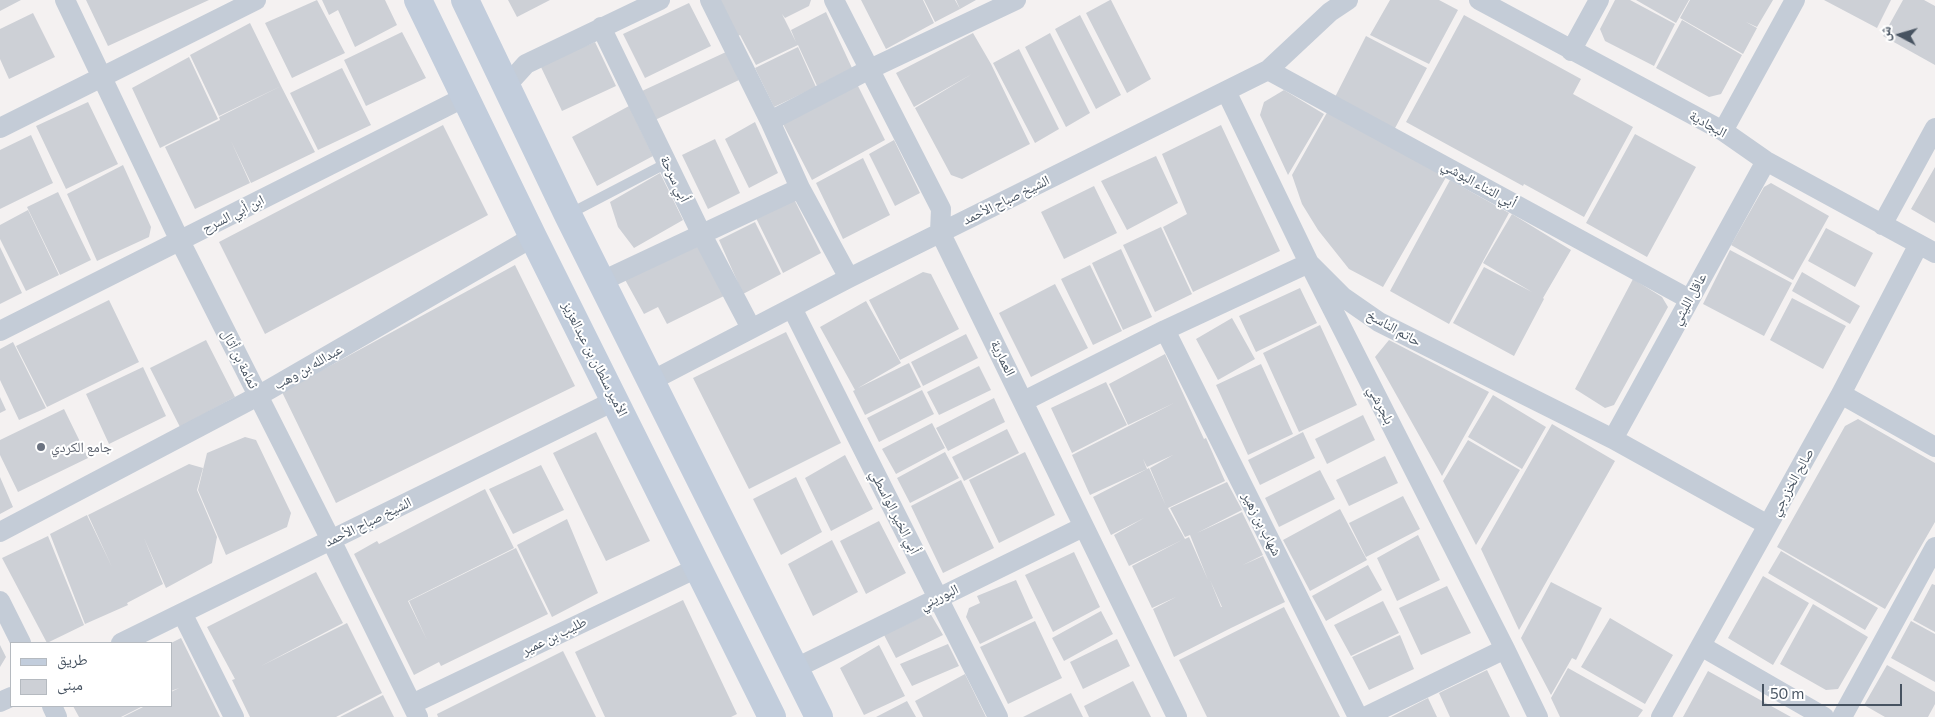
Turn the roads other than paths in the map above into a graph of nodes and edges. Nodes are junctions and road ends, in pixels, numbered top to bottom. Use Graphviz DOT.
graph roads {
  1 [pos="65,0"];
  2 [pos="256,0"];
  3 [pos="418,0"];
  4 [pos="465,0"];
  5 [pos="660,0"];
  6 [pos="710,0"];
  7 [pos="834,0"];
  8 [pos="1016,0"];
  9 [pos="1348,0"];
  10 [pos="1480,0"];
  11 [pos="1599,0"];
  12 [pos="1795,0"];
  13 [pos="1324,6"];
  14 [pos="601,27"];
  15 [pos="1571,51"];
  16 [pos="870,69"];
  17 [pos="1268,70"];
  18 [pos="102,76"];
  19 [pos="507,85"];
  20 [pos="1226,91"];
  21 [pos="465,97"];
  22 [pos="770,121"];
  23 [pos="0,128"];
  24 [pos="1935,128"];
  25 [pos="1723,131"];
  26 [pos="1766,161"];
  27 [pos="667,163"];
  28 [pos="800,188"];
  29 [pos="568,215"];
  30 [pos="1882,225"];
  31 [pos="940,232"];
  32 [pos="702,235"];
  33 [pos="533,237"];
  34 [pos="180,241"];
  35 [pos="1927,249"];
  36 [pos="1308,263"];
  37 [pos="849,278"];
  38 [pos="602,281"];
  39 [pos="1689,299"];
  40 [pos="792,308"];
  41 [pos="751,328"];
  42 [pos="1165,330"];
  43 [pos="0,331"];
  44 [pos="651,380"];
  45 [pos="1841,394"];
  46 [pos="258,396"];
  47 [pos="616,400"];
  48 [pos="1024,401"];
  49 [pos="1613,438"];
  50 [pos="1935,447"];
  51 [pos="1768,525"];
  52 [pos="1083,527"];
  53 [pos="0,532"];
  54 [pos="331,540"];
  55 [pos="1935,546"];
  56 [pos="697,568"];
  57 [pos="938,597"];
  58 [pos="0,601"];
  59 [pos="182,613"];
  60 [pos="20,642"];
  61 [pos="123,642"];
  62 [pos="1702,646"];
  63 [pos="1505,648"];
  64 [pos="796,668"];
  65 [pos="415,711"];
  66 [pos="234,717"];
  67 [pos="772,717"];
  68 [pos="819,717"];
  69 [pos="998,717"];
  70 [pos="1177,717"];
  71 [pos="1358,717"];
  72 [pos="1365,717"];
  73 [pos="1538,717"];
  74 [pos="1661,717"];
  75 [pos="1824,717"];
  76 [pos="1842,717"];
  1 -- 18 [label="street, ثمامة بن أثال"];
  2 -- 18 [label="street"];
  3 -- 21 [label="street, الأمير سلطان بن عبدالعزيز"];
  4 -- 19 [label="street"];
  5 -- 14 [label="street"];
  6 -- 22 [label="street"];
  7 -- 16 [label="street, العمارية"];
  8 -- 16 [label="street"];
  9 -- 13 [label="street, الشيخ صباح الأحمد"];
  10 -- 15 [label="street, البجادية"];
  11 -- 15 [label="street"];
  12 -- 25 [label="street"];
  13 -- 17 [label="street, الشيخ صباح الأحمد"];
  14 -- 19 [label="street"];
  14 -- 27 [label="street, أبي سرحة"];
  15 -- 25 [label="street, البجادية"];
  16 -- 22 [label="street"];
  16 -- 31 [label="street, العمارية"];
  17 -- 20 [label="street, الشيخ صباح الأحمد"];
  17 -- 39 [label="street, أبي الثناء البوشي"];
  18 -- 23 [label="street"];
  18 -- 34 [label="street, ثمامة بن أثال"];
  19 -- 29 [label="street"];
  20 -- 31 [label="street, الشيخ صباح الأحمد"];
  20 -- 36 [label="street, بلجرشي"];
  21 -- 33 [label="street, الأمير سلطان بن عبدالعزيز"];
  21 -- 34 [label="street, ابن أبي السرح"];
  22 -- 28 [label="street"];
  24 -- 30 [label="street"];
  25 -- 26 [label="street, البجادية"];
  26 -- 30 [label="street, البجادية"];
  26 -- 39 [label="street, عاقل الليثي"];
  27 -- 29 [label="lane"];
  27 -- 32 [label="street, أبي سرحة"];
  28 -- 32 [label="street"];
  28 -- 37 [label="street"];
  29 -- 38 [label="street"];
  30 -- 35 [label="street, البجادية"];
  31 -- 37 [label="street, الشيخ صباح الأحمد"];
  31 -- 48 [label="street, العمارية"];
  32 -- 38 [label="street"];
  32 -- 41 [label="street, أبي سرحة"];
  33 -- 46 [label="street, عبدالله بن وهب"];
  33 -- 47 [label="street, الأمير سلطان بن عبدالعزيز"];
  34 -- 43 [label="street, ابن أبي السرح"];
  34 -- 46 [label="street, ثمامة بن أثال"];
  35 -- 45 [label="street, صالح الخزرجي"];
  36 -- 42 [label="street"];
  36 -- 49 [label="street, حاتم الناسخ"];
  36 -- 63 [label="street, بلجرشي"];
  37 -- 40 [label="street, الشيخ صباح الأحمد"];
  38 -- 44 [label="street"];
  39 -- 49 [label="street, عاقل الليثي"];
  40 -- 41 [label="street, الشيخ صباح الأحمد"];
  40 -- 57 [label="street, أبي الخير الواسطي"];
  41 -- 44 [label="street, الشيخ صباح الأحمد"];
  42 -- 48 [label="street"];
  42 -- 71 [label="street, شهاب بن زهير"];
  44 -- 64 [label="street"];
  45 -- 50 [label="street"];
  45 -- 51 [label="street, صالح الخزرجي"];
  46 -- 53 [label="street, عبدالله بن وهب"];
  46 -- 54 [label="street, ثمامة بن أثال"];
  47 -- 54 [label="street, الشيخ صباح الأحمد"];
  47 -- 56 [label="street, الأمير سلطان بن عبدالعزيز"];
  48 -- 52 [label="street, العمارية"];
  49 -- 51 [label="street, حاتم الناسخ"];
  51 -- 62 [label="street, صالح الخزرجي"];
  52 -- 57 [label="street, البوريني"];
  52 -- 70 [label="street, العمارية"];
  54 -- 59 [label="street, الشيخ صباح الأحمد"];
  54 -- 65 [label="street, ثمامة بن أثال"];
  55 -- 76 [label="street"];
  56 -- 65 [label="street, طليب بن عمير"];
  56 -- 67 [label="street, الأمير سلطان بن عبدالعزيز"];
  57 -- 64 [label="street, البوريني"];
  57 -- 69 [label="street, أبي الخير الواسطي"];
  58 -- 60 [label="street"];
  59 -- 61 [label="street, الشيخ صباح الأحمد"];
  59 -- 66 [label="street"];
  62 -- 74 [label="street, صالح الخزرجي"];
  62 -- 75 [label="street"];
  63 -- 72 [label="street"];
  63 -- 73 [label="street, بلجرشي"];
  64 -- 68 [label="street"];
}
